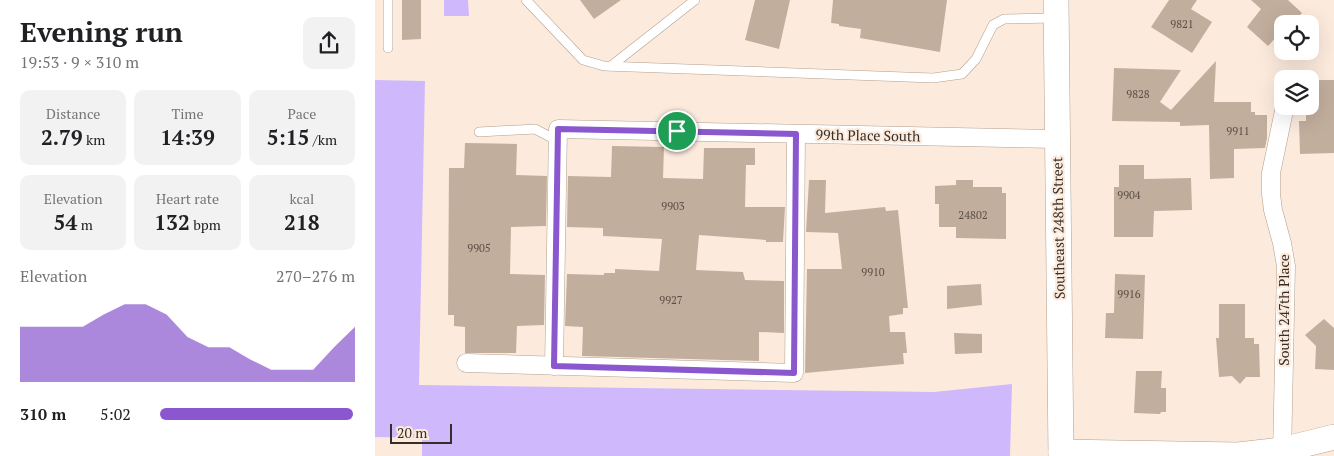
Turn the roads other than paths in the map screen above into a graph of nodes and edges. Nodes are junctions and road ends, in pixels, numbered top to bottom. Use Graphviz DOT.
graph roads {
  1 [pos="387,0"];
  2 [pos="526,0"];
  3 [pos="695,0"];
  4 [pos="1056,9"];
  5 [pos="388,48"];
  6 [pos="611,66"];
  7 [pos="1283,115"];
  8 [pos="479,132"];
  9 [pos="796,134"];
  10 [pos="558,135"];
  11 [pos="1057,139"];
  12 [pos="466,363"];
  13 [pos="554,366"];
  14 [pos="1334,438"];
  15 [pos="1282,453"];
  16 [pos="1061,454"];
  1 -- 5 [label="lane"];
  2 -- 6 [label="lane"];
  3 -- 6 [label="lane"];
  4 -- 6 [label="lane"];
  4 -- 11 [label="street, Southeast 248th Street"];
  7 -- 15 [label="street, South 247th Place"];
  8 -- 10 [label="lane"];
  9 -- 10 [label="street, 99th Place South"];
  9 -- 11 [label="street, 99th Place South"];
  9 -- 13 [label="street"];
  10 -- 13 [label="street"];
  11 -- 16 [label="street, Southeast 248th Street"];
  12 -- 13 [label="street"];
  14 -- 15 [label="street"];
  15 -- 16 [label="street"];
}
